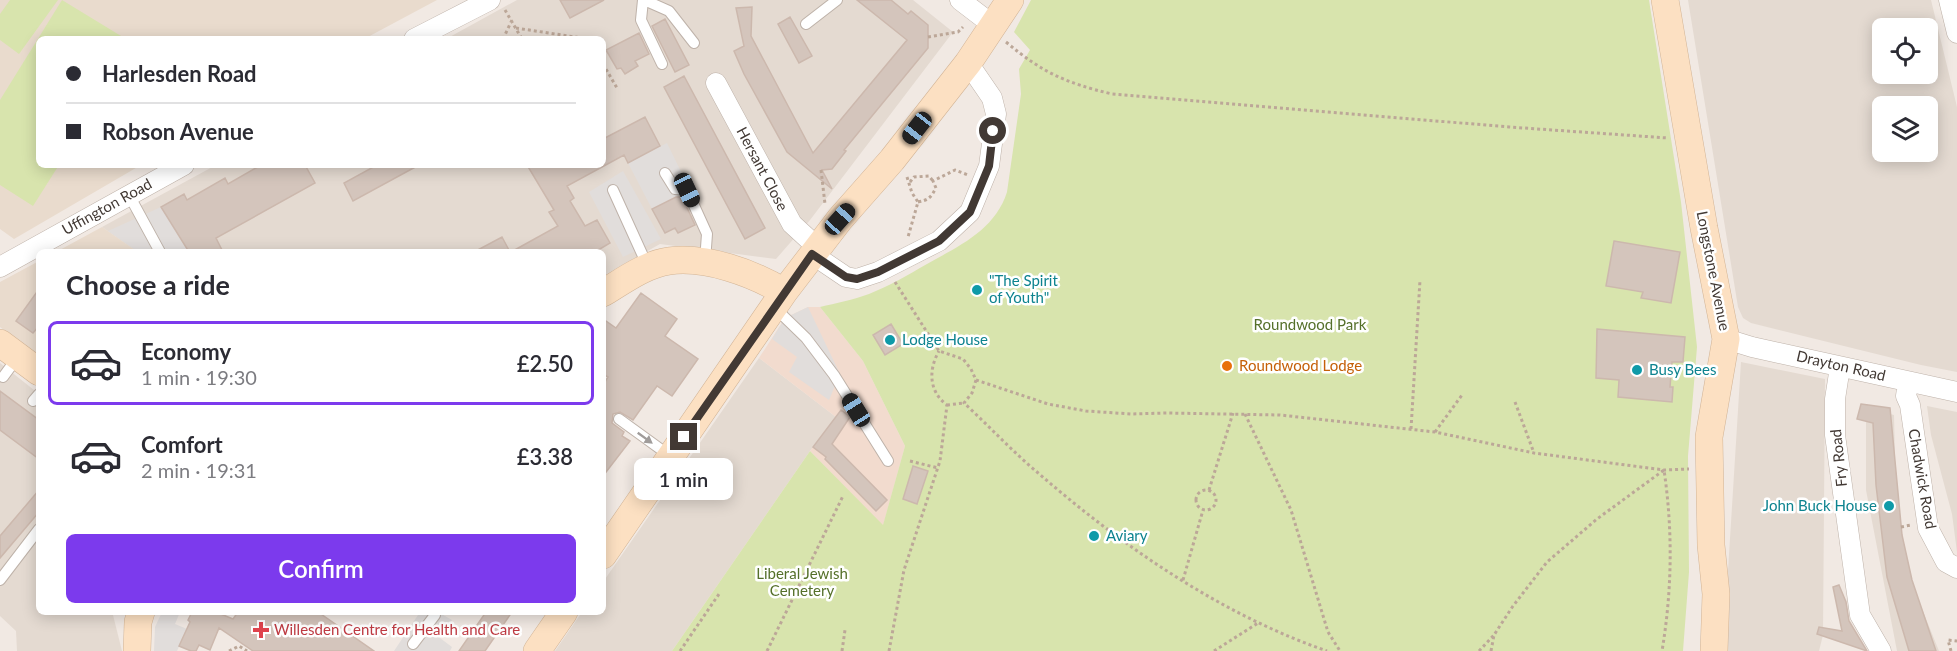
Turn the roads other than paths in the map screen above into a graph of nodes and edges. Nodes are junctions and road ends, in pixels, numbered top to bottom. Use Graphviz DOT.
graph roads {
  1 [pos="644,0"];
  2 [pos="837,0"];
  3 [pos="960,0"];
  4 [pos="1010,0"];
  5 [pos="1665,0"];
  6 [pos="1949,0"];
  7 [pos="496,3"];
  8 [pos="806,24"];
  9 [pos="994,26"];
  10 [pos="1957,33"];
  11 [pos="421,36"];
  12 [pos="694,43"];
  13 [pos="968,63"];
  14 [pos="662,64"];
  15 [pos="716,83"];
  16 [pos="178,168"];
  17 [pos="665,173"];
  18 [pos="613,190"];
  19 [pos="129,195"];
  20 [pos="158,249"];
  21 [pos="815,251"];
  22 [pos="705,262"];
  23 [pos="0,267"];
  24 [pos="648,268"];
  25 [pos="606,291"];
  26 [pos="779,299"];
  27 [pos="1726,339"];
  28 [pos="1840,367"];
  29 [pos="1908,382"];
  30 [pos="1957,392"];
  31 [pos="619,419"];
  32 [pos="671,456"];
  33 [pos="888,461"];
  34 [pos="36,533"];
  35 [pos="606,551"];
  36 [pos="1957,568"];
  37 [pos="0,580"];
  38 [pos="140,615"];
  39 [pos="435,615"];
  40 [pos="562,615"];
  41 [pos="413,644"];
  42 [pos="137,651"];
  43 [pos="537,651"];
  44 [pos="1714,651"];
  45 [pos="1881,651"];
  1 -- 12 [label="lane"];
  1 -- 14 [label="lane"];
  2 -- 8 [label="lane"];
  3 -- 9 [label="street"];
  4 -- 9 [label="street"];
  5 -- 27 [label="street, Longstone Avenue"];
  6 -- 10 [label="street"];
  7 -- 11 [label="street"];
  9 -- 13 [label="street"];
  13 -- 21 [label="street"];
  13 -- 21 [label="street, Hersant Close"];
  15 -- 21 [label="street, Hersant Close"];
  16 -- 19 [label="street, Uffington Road"];
  17 -- 22 [label="lane"];
  18 -- 24 [label="lane"];
  19 -- 20 [label="lane"];
  19 -- 23 [label="street, Uffington Road"];
  21 -- 26 [label="street"];
  22 -- 24 [label="street"];
  22 -- 26 [label="street"];
  24 -- 25 [label="street"];
  26 -- 32 [label="street"];
  26 -- 33 [label="lane"];
  27 -- 28 [label="street, Drayton Road"];
  27 -- 44 [label="street, Longstone Avenue"];
  28 -- 29 [label="street, Drayton Road"];
  28 -- 45 [label="street, Fry Road"];
  29 -- 30 [label="street, Drayton Road"];
  29 -- 36 [label="street, Chadwick Road"];
  31 -- 32 [label="lane, one-way"];
  32 -- 35 [label="street"];
  34 -- 37 [label="lane"];
  38 -- 42 [label="street"];
  39 -- 41 [label="lane"];
  40 -- 43 [label="street"];
}
